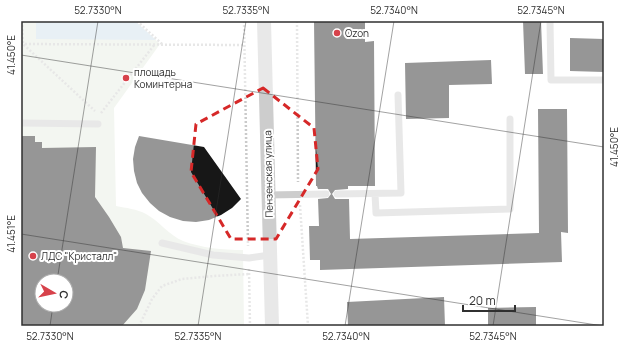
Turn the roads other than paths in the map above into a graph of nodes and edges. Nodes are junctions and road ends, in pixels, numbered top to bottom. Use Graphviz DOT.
graph roads {
  1 [pos="264,21"];
  2 [pos="550,21"];
  3 [pos="604,80"];
  4 [pos="398,95"];
  5 [pos="510,119"];
  6 [pos="21,123"];
  7 [pos="98,124"];
  8 [pos="326,194"];
  9 [pos="337,194"];
  10 [pos="376,194"];
  11 [pos="268,195"];
  12 [pos="162,243"];
  13 [pos="270,255"];
  14 [pos="272,326"];
  1 -- 11 [label="street, Пензенская улица"];
  2 -- 3 [label="lane"];
  4 -- 10 [label="lane"];
  5 -- 10 [label="lane"];
  6 -- 7 [label="lane"];
  8 -- 11 [label="lane"];
  9 -- 10 [label="lane"];
  11 -- 13 [label="street, Пензенская улица"];
  12 -- 13 [label="lane"];
  13 -- 14 [label="street, Пензенская улица"];
}
